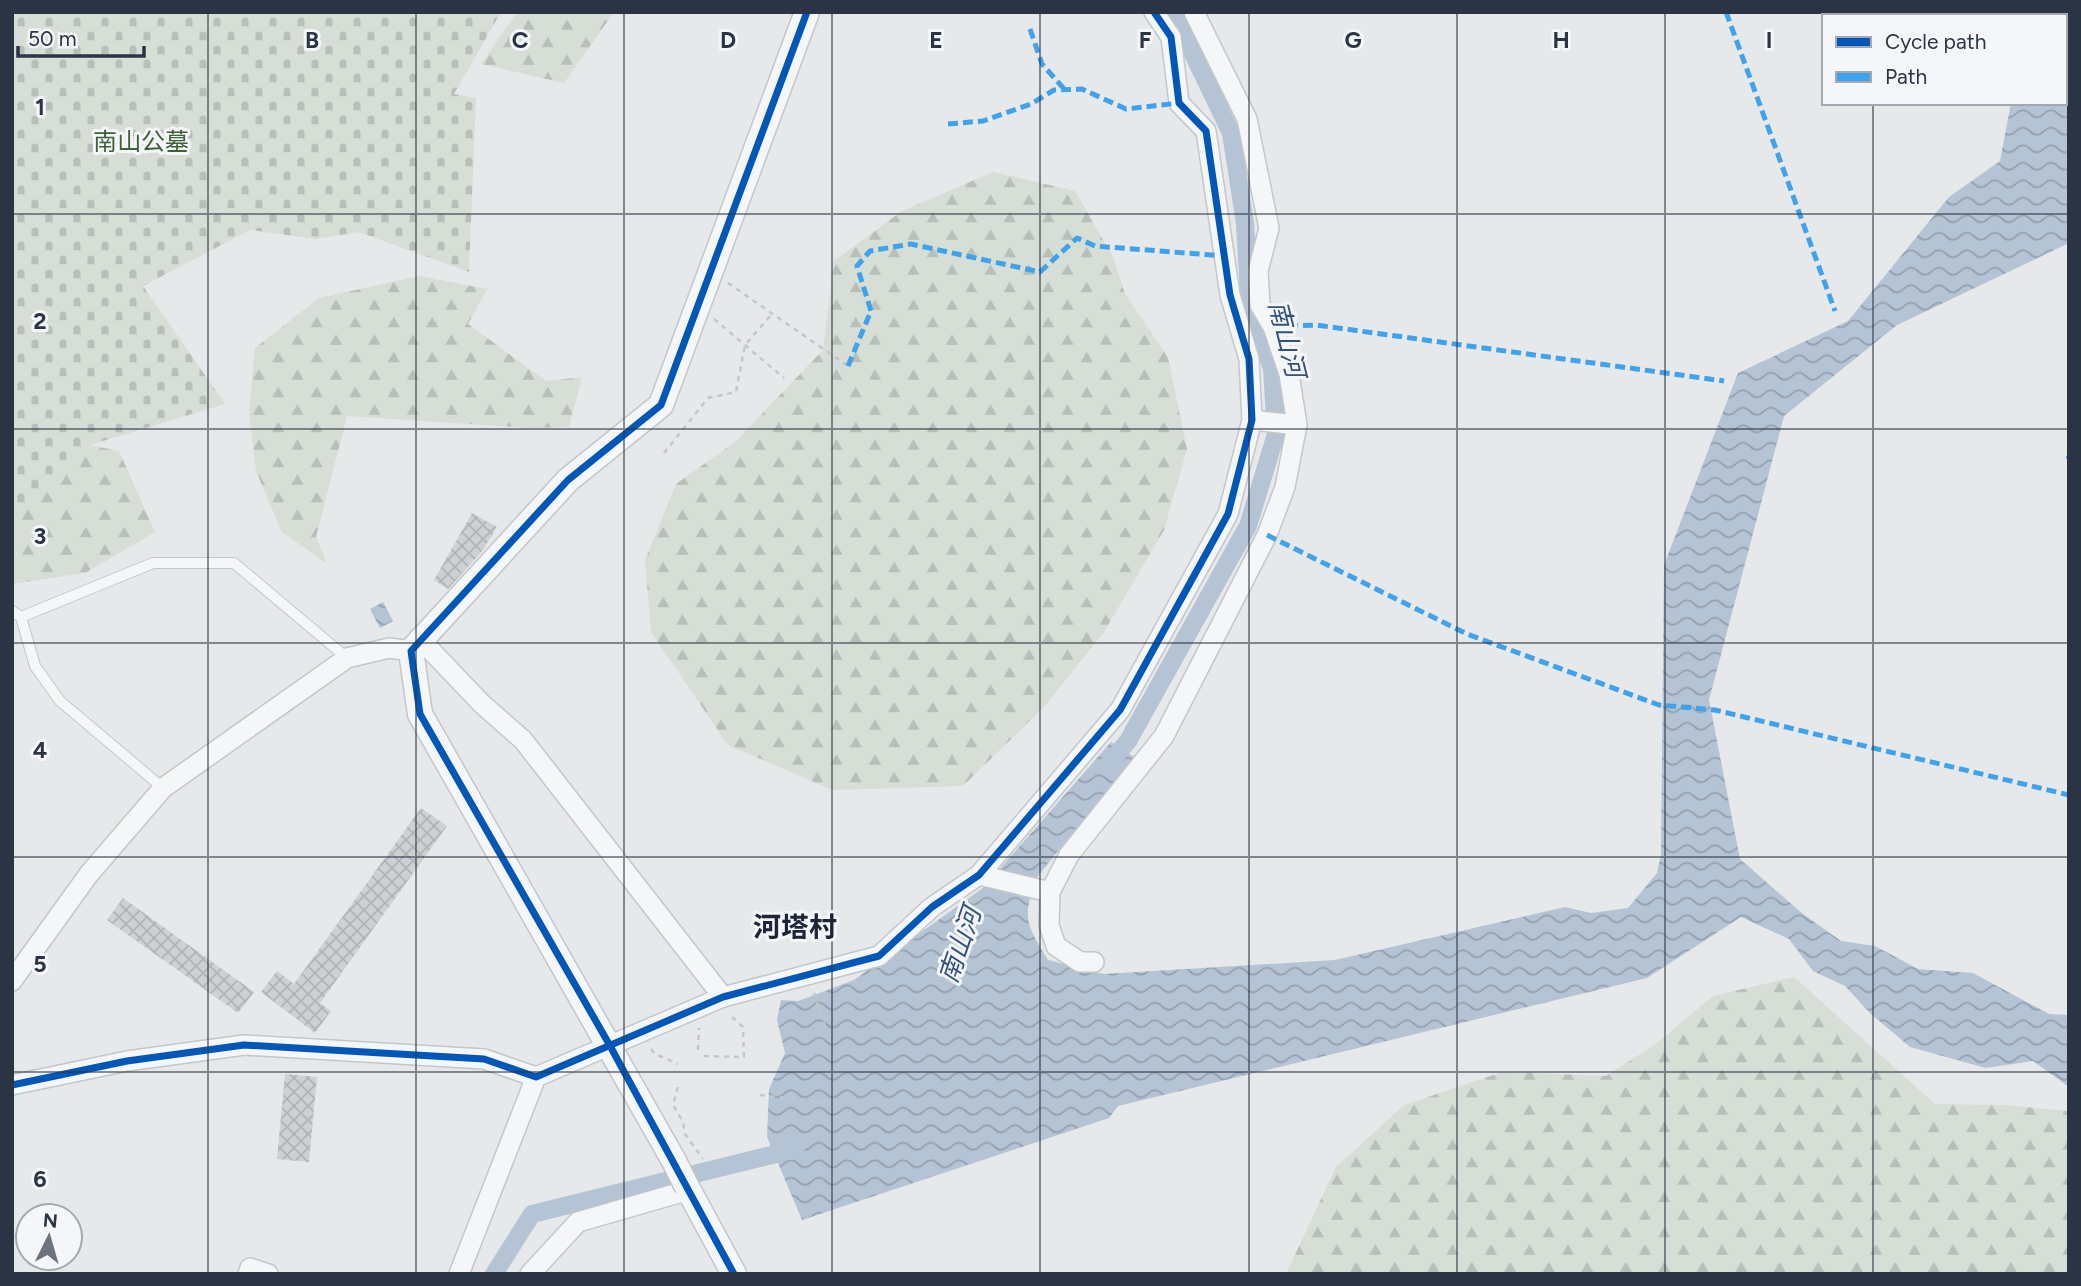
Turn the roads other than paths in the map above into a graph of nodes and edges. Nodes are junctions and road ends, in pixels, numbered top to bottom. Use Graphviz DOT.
graph roads {
  1 [pos="807,12"];
  2 [pos="1154,12"];
  3 [pos="1198,20"];
  4 [pos="1171,37"];
  5 [pos="1252,420"];
  6 [pos="1297,425"];
  7 [pos="17,614"];
  8 [pos="415,645"];
  9 [pos="347,658"];
  10 [pos="163,788"];
  11 [pos="979,875"];
  12 [pos="1049,892"];
  13 [pos="1094,961"];
  14 [pos="12,981"];
  15 [pos="713,1002"];
  16 [pos="609,1044"];
  17 [pos="536,1077"];
  18 [pos="12,1085"];
  19 [pos="688,1189"];
  20 [pos="248,1274"];
  21 [pos="268,1274"];
  22 [pos="459,1274"];
  23 [pos="530,1274"];
  24 [pos="734,1274"];
  1 -- 8 [label="street"];
  2 -- 4 [label="street"];
  3 -- 4 [label="street"];
  3 -- 6 [label="street"];
  4 -- 5 [label="street"];
  5 -- 6 [label="street"];
  5 -- 11 [label="street"];
  6 -- 12 [label="street"];
  7 -- 9 [label="lane"];
  7 -- 10 [label="lane"];
  8 -- 9 [label="street"];
  8 -- 15 [label="street"];
  8 -- 16 [label="street"];
  9 -- 10 [label="street"];
  10 -- 14 [label="street"];
  11 -- 12 [label="street"];
  11 -- 15 [label="street"];
  12 -- 13 [label="street"];
  15 -- 16 [label="street"];
  16 -- 17 [label="street"];
  16 -- 19 [label="street, bridge"];
  17 -- 18 [label="street"];
  17 -- 22 [label="street"];
  19 -- 23 [label="street"];
  19 -- 24 [label="street"];
  20 -- 21 [label="street"];
}
